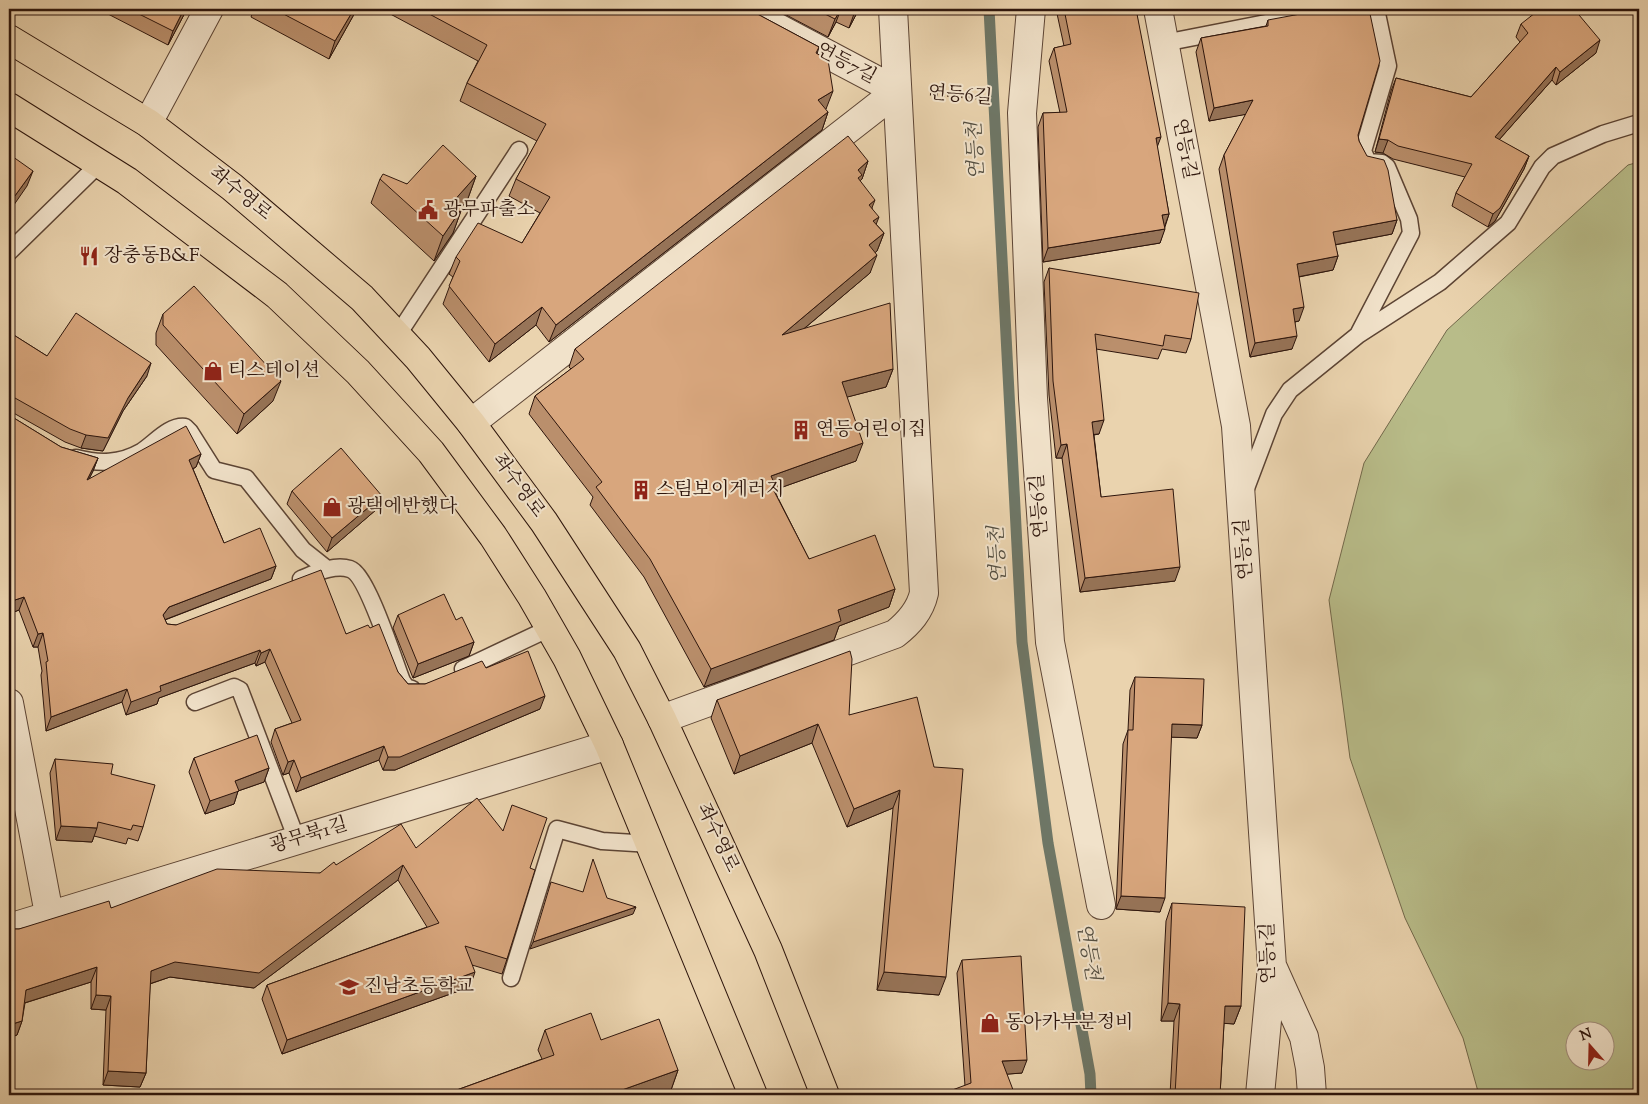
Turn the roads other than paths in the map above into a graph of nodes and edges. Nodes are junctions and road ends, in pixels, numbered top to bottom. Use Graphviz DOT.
graph roads {
  1 [pos="208,9"];
  2 [pos="742,9"];
  3 [pos="893,9"];
  4 [pos="1031,9"];
  5 [pos="1158,9"];
  6 [pos="1376,9"];
  7 [pos="1311,12"];
  8 [pos="9,39"];
  9 [pos="1164,43"];
  10 [pos="897,91"];
  11 [pos="9,107"];
  12 [pos="148,123"];
  13 [pos="1639,123"];
  14 [pos="519,150"];
  15 [pos="100,163"];
  16 [pos="9,252"];
  17 [pos="1358,335"];
  18 [pos="397,336"];
  19 [pos="471,423"];
  20 [pos="65,454"];
  21 [pos="1242,500"];
  22 [pos="327,569"];
  23 [pos="289,583"];
  24 [pos="550,628"];
  25 [pos="444,677"];
  26 [pos="426,684"];
  27 [pos="195,702"];
  28 [pos="9,703"];
  29 [pos="662,720"];
  30 [pos="609,745"];
  31 [pos="298,840"];
  32 [pos="651,844"];
  33 [pos="1101,905"];
  34 [pos="49,914"];
  35 [pos="9,928"];
  36 [pos="1272,967"];
  37 [pos="511,978"];
  38 [pos="753,1095"];
  39 [pos="825,1095"];
  40 [pos="1260,1095"];
  41 [pos="1312,1095"];
  1 -- 12 [label="street"];
  2 -- 10 [label="street, 연등7길"];
  3 -- 10 [label="street"];
  4 -- 33 [label="street, 연등6길"];
  5 -- 9 [label="street, 연등1길"];
  6 -- 17 [label="lane"];
  7 -- 9 [label="lane"];
  8 -- 12 [label="main road, 좌수영로"];
  9 -- 21 [label="street, 연등1길"];
  10 -- 19 [label="street"];
  10 -- 29 [label="street"];
  11 -- 15 [label="main road"];
  12 -- 18 [label="main road, 좌수영로"];
  13 -- 17 [label="lane"];
  14 -- 18 [label="lane"];
  15 -- 16 [label="lane"];
  15 -- 24 [label="main road"];
  17 -- 21 [label="lane"];
  18 -- 19 [label="main road, 좌수영로"];
  19 -- 29 [label="main road, 좌수영로"];
  20 -- 22 [label="lane"];
  21 -- 36 [label="street, 연등1길"];
  22 -- 23 [label="lane"];
  22 -- 26 [label="lane"];
  24 -- 25 [label="lane"];
  24 -- 30 [label="main road"];
  27 -- 31 [label="lane"];
  28 -- 34 [label="street"];
  29 -- 39 [label="main road, 좌수영로"];
  30 -- 31 [label="street, 광무북1길"];
  30 -- 32 [label="main road"];
  31 -- 34 [label="street, 광무북1길"];
  32 -- 37 [label="lane"];
  32 -- 38 [label="main road"];
  34 -- 35 [label="street, 광무북1길"];
  36 -- 40 [label="street, 연등1길"];
  36 -- 41 [label="street"];
}
